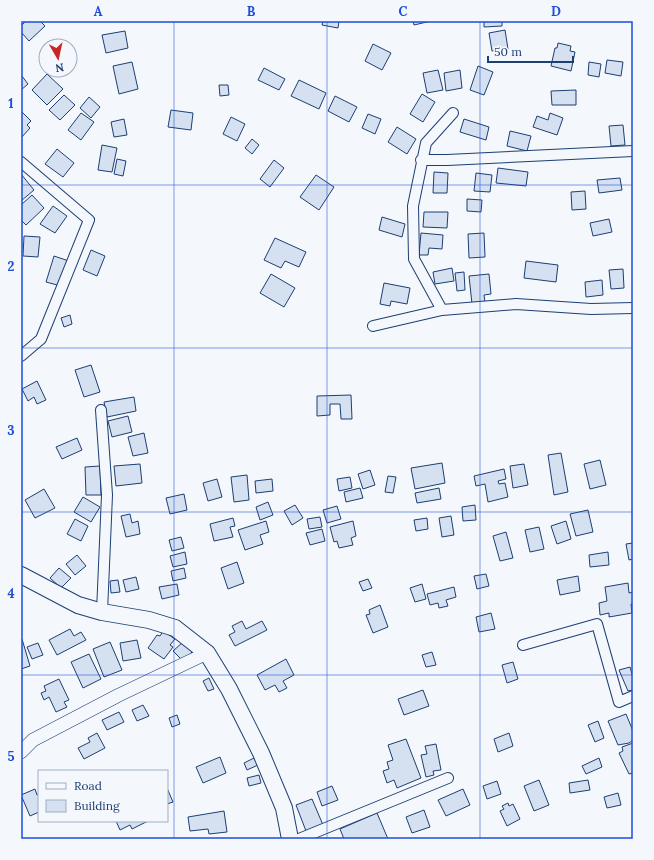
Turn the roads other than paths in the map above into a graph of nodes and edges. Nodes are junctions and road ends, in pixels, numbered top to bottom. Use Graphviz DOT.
graph roads {
  1 [pos="453,113"];
  2 [pos="633,151"];
  3 [pos="421,160"];
  4 [pos="21,162"];
  5 [pos="633,308"];
  6 [pos="442,310"];
  7 [pos="373,326"];
  8 [pos="21,356"];
  9 [pos="101,410"];
  10 [pos="21,575"];
  11 [pos="102,612"];
  12 [pos="523,645"];
  13 [pos="208,652"];
  14 [pos="633,696"];
  15 [pos="21,752"];
  16 [pos="448,778"];
  17 [pos="290,839"];
  18 [pos="299,839"];
  1 -- 3 [label="street"];
  2 -- 3 [label="street"];
  3 -- 6 [label="street"];
  4 -- 8 [label="street"];
  5 -- 6 [label="street"];
  6 -- 7 [label="street"];
  9 -- 11 [label="street"];
  10 -- 11 [label="main road"];
  11 -- 13 [label="main road"];
  12 -- 14 [label="street"];
  13 -- 15 [label="street"];
  13 -- 17 [label="main road"];
  16 -- 18 [label="street"];
}
